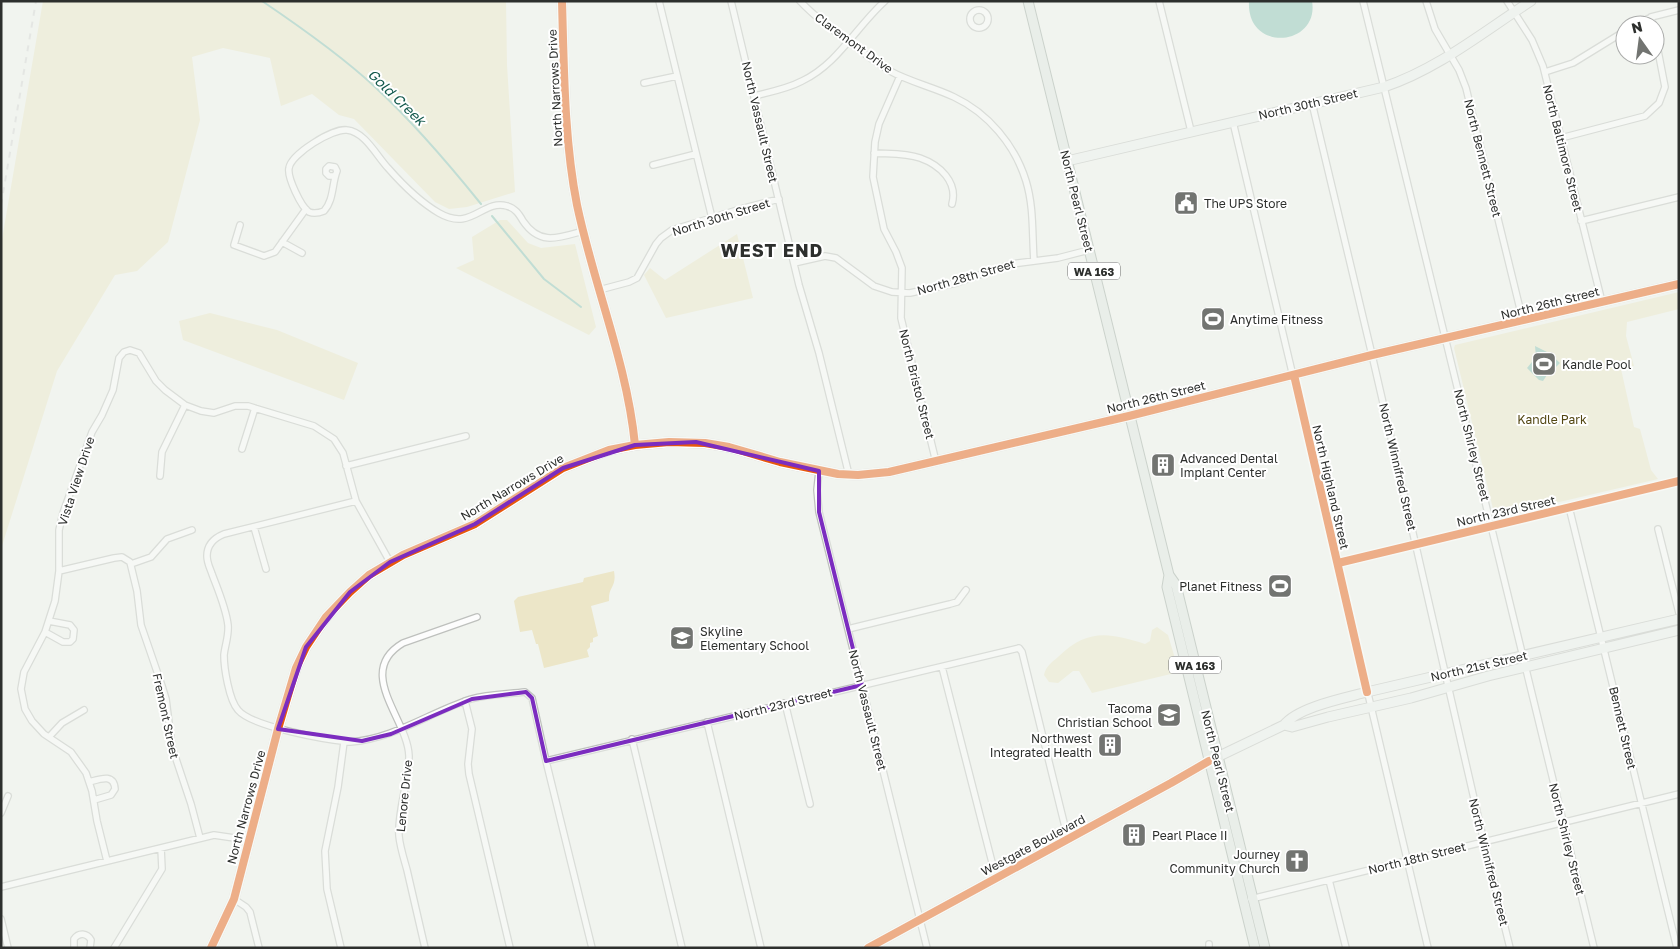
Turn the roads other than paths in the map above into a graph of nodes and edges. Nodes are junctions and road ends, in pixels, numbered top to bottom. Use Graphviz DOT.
graph roads {
  1 [pos="562,1"];
  2 [pos="659,1"];
  3 [pos="732,1"];
  4 [pos="800,1"];
  5 [pos="885,1"];
  6 [pos="978,1"];
  7 [pos="1028,1"];
  8 [pos="1159,1"];
  9 [pos="1363,1"];
  10 [pos="1426,1"];
  11 [pos="1507,1"];
  12 [pos="1531,1"];
  13 [pos="978,10"];
  14 [pos="1679,10"];
  15 [pos="1514,12"];
  16 [pos="1659,15"];
  17 [pos="1615,37"];
  18 [pos="849,42"];
  19 [pos="1449,54"];
  20 [pos="1661,65"];
  21 [pos="1545,72"];
  22 [pos="677,76"];
  23 [pos="900,76"];
  24 [pos="644,83"];
  25 [pos="1384,87"];
  26 [pos="754,96"];
  27 [pos="1312,103"];
  28 [pos="1233,122"];
  29 [pos="1191,131"];
  30 [pos="1561,138"];
  31 [pos="874,153"];
  32 [pos="696,154"];
  33 [pos="1067,162"];
  34 [pos="652,165"];
  35 [pos="334,176"];
  36 [pos="1679,197"];
  37 [pos="779,199"];
  38 [pos="952,204"];
  39 [pos="306,209"];
  40 [pos="712,218"];
  41 [pos="1582,221"];
  42 [pos="240,225"];
  43 [pos="583,231"];
  44 [pos="282,242"];
  45 [pos="1089,250"];
  46 [pos="302,253"];
  47 [pos="1034,260"];
  48 [pos="794,262"];
  49 [pos="1679,284"];
  50 [pos="599,290"];
  51 [pos="903,293"];
  52 [pos="1602,302"];
  53 [pos="1523,321"];
  54 [pos="1445,339"];
  55 [pos="1372,355"];
  56 [pos="1294,375"];
  57 [pos="186,405"];
  58 [pos="255,408"];
  59 [pos="1129,416"];
  60 [pos="466,436"];
  61 [pos="635,445"];
  62 [pos="242,449"];
  63 [pos="936,462"];
  64 [pos="346,466"];
  65 [pos="819,471"];
  66 [pos="848,475"];
  67 [pos="160,476"];
  68 [pos="1679,481"];
  69 [pos="356,501"];
  70 [pos="1569,507"];
  71 [pos="254,526"];
  72 [pos="1491,526"];
  73 [pos="1658,529"];
  74 [pos="192,530"];
  75 [pos="1416,544"];
  76 [pos="128,561"];
  77 [pos="390,562"];
  78 [pos="1338,563"];
  79 [pos="266,569"];
  80 [pos="59,571"];
  81 [pos="966,590"];
  82 [pos="1679,613"];
  83 [pos="477,618"];
  84 [pos="1679,619"];
  85 [pos="49,622"];
  86 [pos="848,629"];
  87 [pos="1679,630"];
  88 [pos="45,632"];
  89 [pos="1602,638"];
  90 [pos="1604,648"];
  91 [pos="1523,656"];
  92 [pos="942,667"];
  93 [pos="1525,667"];
  94 [pos="1446,674"];
  95 [pos="862,685"];
  96 [pos="1449,686"];
  97 [pos="1366,692"];
  98 [pos="465,701"];
  99 [pos="785,703"];
  100 [pos="1370,707"];
  101 [pos="84,710"];
  102 [pos="707,722"];
  103 [pos="1284,725"];
  104 [pos="278,729"];
  105 [pos="401,729"];
  106 [pos="49,737"];
  107 [pos="632,739"];
  108 [pos="344,742"];
  109 [pos="1213,758"];
  110 [pos="546,761"];
  111 [pos="89,782"];
  112 [pos="1679,794"];
  113 [pos="8,796"];
  114 [pos="94,800"];
  115 [pos="1641,803"];
  116 [pos="810,804"];
  117 [pos="1,813"];
  118 [pos="1563,822"];
  119 [pos="200,838"];
  120 [pos="1068,839"];
  121 [pos="248,840"];
  122 [pos="1484,842"];
  123 [pos="161,848"];
  124 [pos="107,861"];
  125 [pos="1406,861"];
  126 [pos="996,878"];
  127 [pos="1330,880"];
  128 [pos="1,887"];
  129 [pos="234,899"];
  130 [pos="1248,900"];
  131 [pos="1,920"];
  132 [pos="920,920"];
  133 [pos="8,948"];
  134 [pos="74,948"];
  135 [pos="90,948"];
  136 [pos="114,948"];
  137 [pos="211,948"];
  138 [pos="259,948"];
  139 [pos="341,948"];
  140 [pos="426,948"];
  141 [pos="510,948"];
  142 [pos="592,948"];
  143 [pos="682,948"];
  144 [pos="761,948"];
  145 [pos="868,948"];
  146 [pos="927,948"];
  147 [pos="1255,948"];
  148 [pos="1265,948"];
  149 [pos="1346,948"];
  150 [pos="1428,948"];
  151 [pos="1510,948"];
  152 [pos="1594,948"];
  153 [pos="1677,948"];
  1 -- 43 [label="main road, North Narrows Drive"];
  2 -- 22 [label="street"];
  3 -- 26 [label="street, North Vassault Street"];
  4 -- 18 [label="street, Claremont Drive"];
  5 -- 18 [label="street"];
  6 -- 13 [label="street"];
  7 -- 33 [label="main road, North Pearl Street / WA 163"];
  8 -- 29 [label="street"];
  9 -- 25 [label="street, North Shirley Street"];
  10 -- 19 [label="street, North Bennett Street"];
  11 -- 15 [label="street, North Baltimore Street"];
  12 -- 15 [label="main road, North 30th Street"];
  14 -- 16 [label="street"];
  15 -- 19 [label="main road, North 30th Street"];
  15 -- 21 [label="street, North Baltimore Street"];
  17 -- 21 [label="street"];
  18 -- 23 [label="street, Claremont Drive"];
  18 -- 26 [label="street"];
  19 -- 25 [label="main road, North 30th Street"];
  19 -- 53 [label="street, North Bennett Street"];
  20 -- 30 [label="street"];
  21 -- 30 [label="street, North Baltimore Street"];
  22 -- 24 [label="street"];
  22 -- 32 [label="street"];
  23 -- 31 [label="street, North Bristol Street"];
  23 -- 47 [label="street, Claremont Drive"];
  25 -- 27 [label="main road, North 30th Street"];
  25 -- 54 [label="street, North Shirley Street"];
  26 -- 37 [label="street, North Vassault Street"];
  27 -- 28 [label="main road, North 30th Street"];
  27 -- 55 [label="street, North Winnifred Street"];
  28 -- 29 [label="main road, North 30th Street"];
  28 -- 56 [label="street, North Highland Street"];
  29 -- 33 [label="main road, North 30th Street"];
  30 -- 41 [label="street, North Baltimore Street"];
  31 -- 38 [label="street"];
  31 -- 51 [label="street, North Bristol Street"];
  32 -- 34 [label="street"];
  32 -- 40 [label="street"];
  33 -- 45 [label="main road, North Pearl Street / WA 163"];
  35 -- 39 [label="street"];
  36 -- 41 [label="street"];
  37 -- 40 [label="street, North 30th Street"];
  37 -- 48 [label="street, North Vassault Street"];
  39 -- 43 [label="street"];
  39 -- 44 [label="street"];
  40 -- 50 [label="street, North 30th Street"];
  41 -- 52 [label="street, North Baltimore Street"];
  42 -- 44 [label="street"];
  43 -- 50 [label="main road, North Narrows Drive"];
  44 -- 46 [label="street"];
  45 -- 47 [label="street, North 28th Street"];
  45 -- 59 [label="main road, North Pearl Street / WA 163"];
  47 -- 51 [label="street, North 28th Street"];
  48 -- 51 [label="street, North 28th Street"];
  48 -- 66 [label="street, North Vassault Street"];
  49 -- 52 [label="main road, North 26th Street"];
  50 -- 61 [label="main road, North Narrows Drive"];
  51 -- 63 [label="street, North Bristol Street"];
  52 -- 53 [label="main road, North 26th Street"];
  53 -- 54 [label="main road, North 26th Street"];
  54 -- 55 [label="main road, North 26th Street"];
  54 -- 72 [label="street, North Shirley Street"];
  55 -- 56 [label="main road, North 26th Street"];
  55 -- 75 [label="street, North Winnifred Street"];
  56 -- 59 [label="main road, North 26th Street"];
  56 -- 78 [label="street, North Highland Street"];
  57 -- 58 [label="street"];
  57 -- 67 [label="street"];
  57 -- 80 [label="street, Vista View Drive"];
  58 -- 62 [label="street"];
  58 -- 64 [label="street"];
  59 -- 63 [label="main road, North 26th Street"];
  59 -- 109 [label="main road, North Pearl Street / WA 163"];
  60 -- 64 [label="street"];
  61 -- 65 [label="main road, North 26th Street"];
  61 -- 77 [label="main road, North Narrows Drive"];
  63 -- 66 [label="main road, North 26th Street"];
  64 -- 69 [label="street"];
  65 -- 66 [label="main road, North 26th Street"];
  65 -- 86 [label="street, North Vassault Street"];
  68 -- 70 [label="street, North 23rd Street"];
  69 -- 71 [label="street"];
  69 -- 77 [label="street"];
  70 -- 72 [label="street, North 23rd Street"];
  70 -- 89 [label="street, Bennett Street"];
  71 -- 79 [label="street"];
  71 -- 104 [label="street"];
  72 -- 75 [label="street, North 23rd Street"];
  72 -- 91 [label="street, North Shirley Street"];
  73 -- 82 [label="street"];
  74 -- 76 [label="street"];
  75 -- 78 [label="street, North 23rd Street"];
  75 -- 94 [label="street, North Winnifred Street"];
  76 -- 80 [label="street"];
  76 -- 119 [label="street, Fremont Street"];
  77 -- 104 [label="main road, North Narrows Drive"];
  78 -- 97 [label="street, North Highland Street"];
  80 -- 85 [label="street, Vista View Drive"];
  81 -- 86 [label="street"];
  83 -- 105 [label="street, Lenore Drive"];
  84 -- 89 [label="main road, North 21st Street"];
  85 -- 88 [label="street, Vista View Drive"];
  85 -- 88 [label="street"];
  86 -- 95 [label="street, North Vassault Street"];
  87 -- 90 [label="main road, North 21st Street"];
  88 -- 106 [label="street, Vista View Drive"];
  89 -- 90 [label="street, Bennett Street"];
  89 -- 91 [label="main road, North 21st Street"];
  90 -- 93 [label="main road, North 21st Street"];
  90 -- 115 [label="street, Bennett Street"];
  91 -- 93 [label="street, North Shirley Street"];
  91 -- 94 [label="main road, North 21st Street"];
  92 -- 95 [label="street, North 23rd Street"];
  92 -- 120 [label="street, North 23rd Street"];
  92 -- 126 [label="street"];
  93 -- 96 [label="main road, North 21st Street"];
  93 -- 118 [label="street, North Shirley Street"];
  94 -- 96 [label="street, North Winnifred Street"];
  94 -- 97 [label="main road, North 21st Street"];
  95 -- 99 [label="street, North 23rd Street"];
  95 -- 132 [label="street, North Vassault Street"];
  96 -- 100 [label="main road, North 21st Street"];
  96 -- 122 [label="street, North Winnifred Street"];
  97 -- 100 [label="street, North Highland Street"];
  97 -- 103 [label="main road, North 21st Street"];
  98 -- 105 [label="street"];
  98 -- 110 [label="street"];
  98 -- 141 [label="street"];
  99 -- 102 [label="street, North 23rd Street"];
  99 -- 116 [label="street"];
  100 -- 103 [label="main road, North 21st Street"];
  100 -- 125 [label="street, North Highland Street"];
  101 -- 106 [label="street"];
  102 -- 107 [label="street, North 23rd Street"];
  102 -- 144 [label="street"];
  103 -- 109 [label="main road, North 21st Street"];
  104 -- 108 [label="street"];
  104 -- 121 [label="main road, North Narrows Drive"];
  105 -- 108 [label="street"];
  105 -- 140 [label="street, Lenore Drive"];
  106 -- 111 [label="street, Vista View Drive"];
  107 -- 110 [label="street, North 23rd Street"];
  107 -- 143 [label="street"];
  108 -- 139 [label="street"];
  109 -- 120 [label="main road, Westgate Boulevard"];
  109 -- 130 [label="main road, North Pearl Street / WA 163"];
  110 -- 142 [label="street"];
  111 -- 114 [label="street, Vista View Drive"];
  111 -- 114 [label="street"];
  112 -- 115 [label="street, North 18th Street"];
  113 -- 117 [label="street"];
  114 -- 124 [label="street, Vista View Drive"];
  115 -- 118 [label="street, North 18th Street"];
  115 -- 153 [label="street, Bennett Street"];
  118 -- 122 [label="street, North 18th Street"];
  118 -- 152 [label="street, North Shirley Street"];
  119 -- 121 [label="street"];
  119 -- 123 [label="street"];
  120 -- 126 [label="main road, Westgate Boulevard"];
  121 -- 129 [label="main road, North Narrows Drive"];
  122 -- 125 [label="street, North 18th Street"];
  122 -- 151 [label="street, North Winnifred Street"];
  123 -- 124 [label="street"];
  123 -- 136 [label="street"];
  124 -- 128 [label="street"];
  125 -- 127 [label="street, North 18th Street"];
  125 -- 150 [label="street, North Highland Street"];
  126 -- 132 [label="main road, Westgate Boulevard"];
  127 -- 130 [label="street, North 18th Street"];
  127 -- 149 [label="street"];
  129 -- 137 [label="main road, North Narrows Drive"];
  129 -- 138 [label="street"];
  130 -- 147 [label="main road, North Pearl Street / WA 163"];
  130 -- 148 [label="main road, North Pearl Street / WA 163"];
  131 -- 133 [label="street"];
  132 -- 145 [label="main road, Westgate Boulevard"];
  132 -- 146 [label="street, North Vassault Street"];
  134 -- 135 [label="street"];
}
